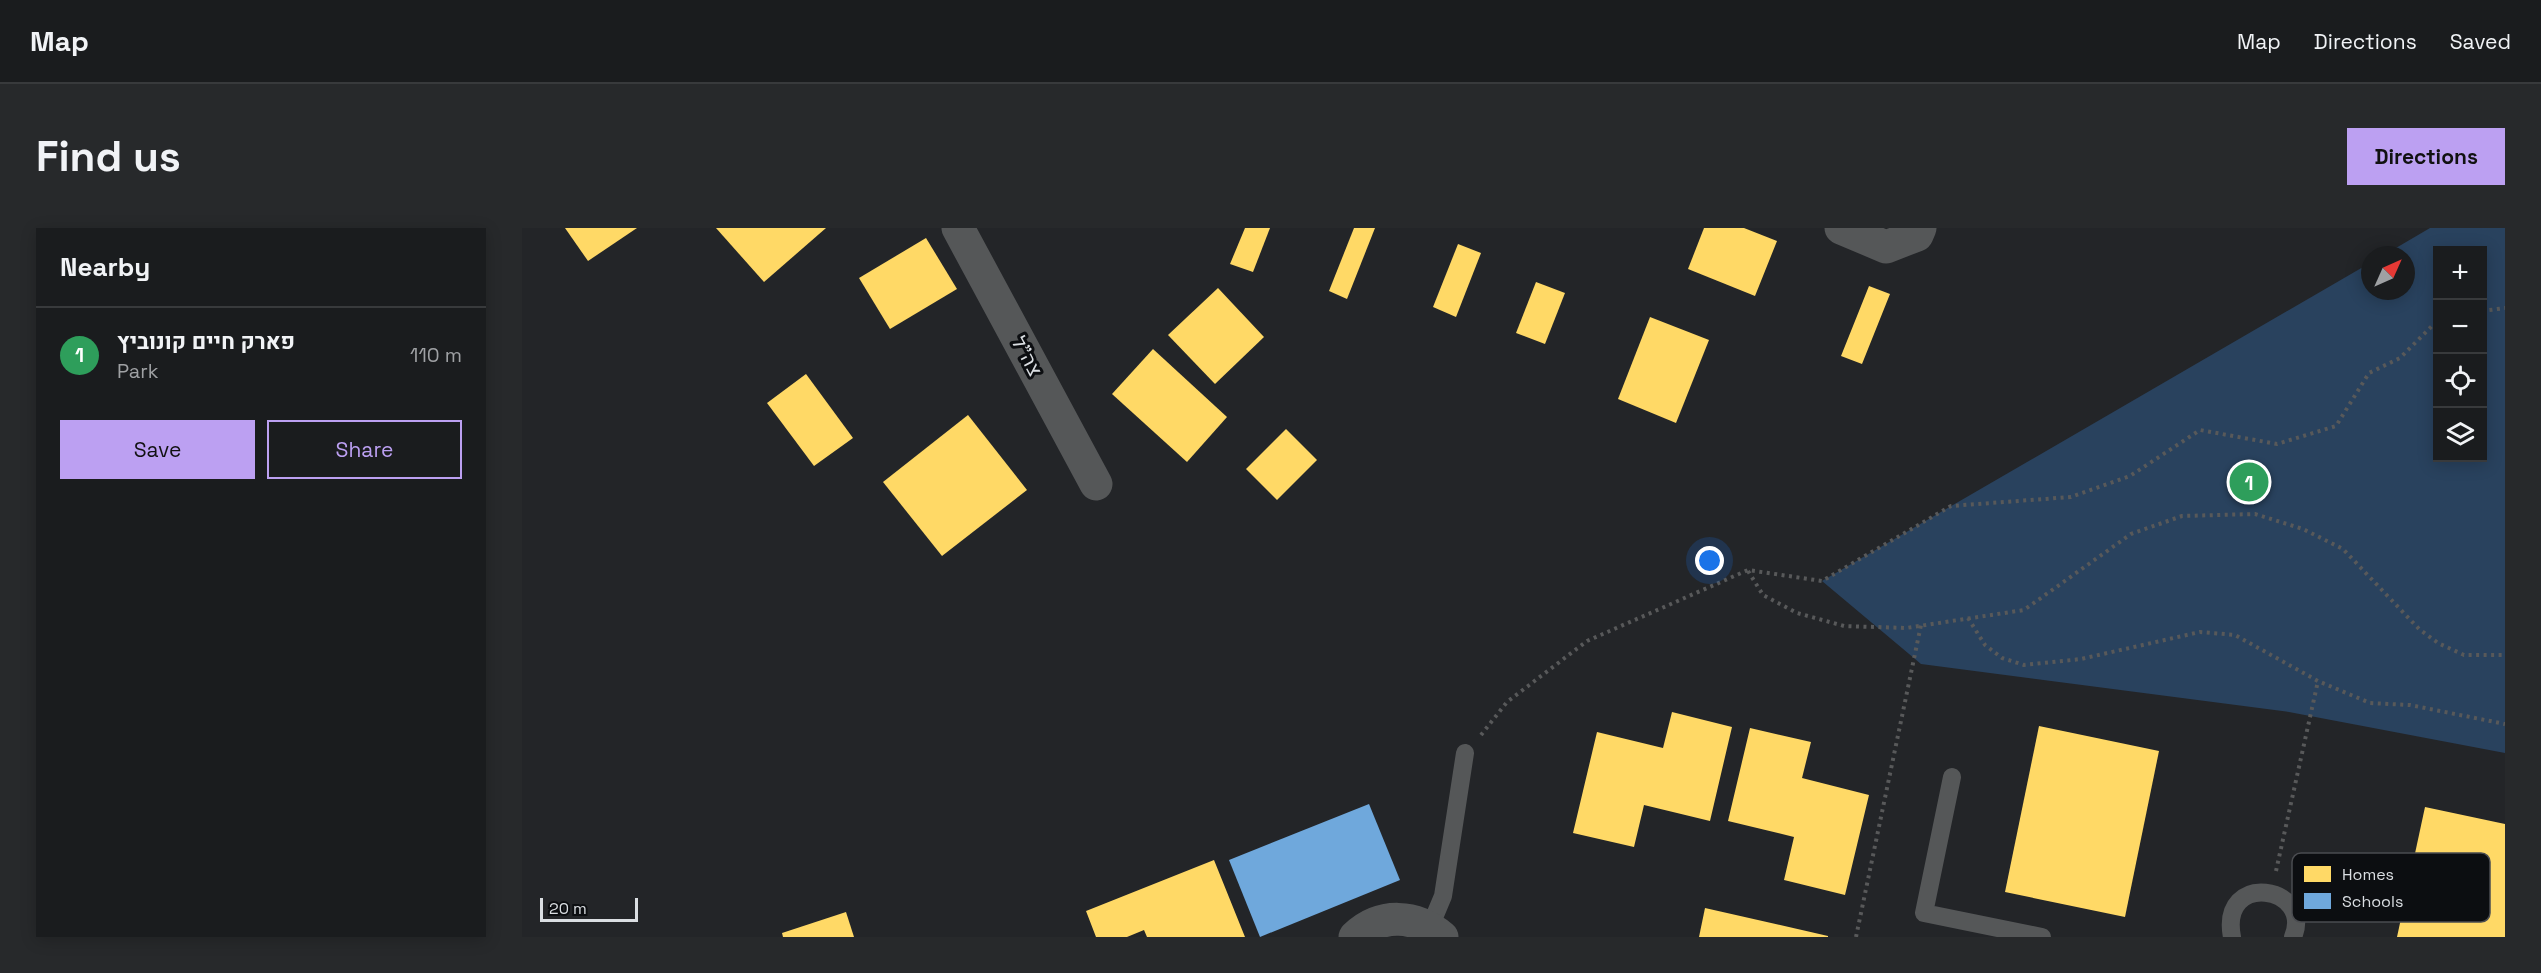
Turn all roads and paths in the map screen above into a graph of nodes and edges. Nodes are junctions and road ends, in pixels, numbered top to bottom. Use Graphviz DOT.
graph roads {
  1 [pos="958,228"];
  2 [pos="1841,228"];
  3 [pos="1920,228"];
  4 [pos="2505,308"];
  5 [pos="2487,310"];
  6 [pos="2433,325"];
  7 [pos="1096,484"];
  8 [pos="1748,570"];
  9 [pos="1968,618"];
  10 [pos="1921,625"];
  11 [pos="2505,655"];
  12 [pos="2318,681"];
  13 [pos="2505,724"];
  14 [pos="1465,753"];
  15 [pos="1952,777"];
  16 [pos="2271,892"];
  17 [pos="2292,910"];
  18 [pos="2296,922"];
  19 [pos="1436,932"];
  20 [pos="1355,937"];
  21 [pos="1856,937"];
  22 [pos="2042,937"];
  23 [pos="2232,937"];
  24 [pos="2293,937"];
  1 -- 7 [label="street, צה\"ל"];
  2 -- 3 [label="street"];
  4 -- 5 [label="path"];
  6 -- 8 [label="path"];
  8 -- 10 [label="path"];
  8 -- 14 [label="path"];
  9 -- 10 [label="path"];
  9 -- 11 [label="path"];
  9 -- 12 [label="path"];
  10 -- 21 [label="path"];
  12 -- 13 [label="path"];
  12 -- 16 [label="path"];
  14 -- 19 [label="lane"];
  15 -- 22 [label="lane"];
  16 -- 17 [label="lane"];
  16 -- 23 [label="lane"];
  18 -- 24 [label="lane"];
  19 -- 20 [label="street"];
}
